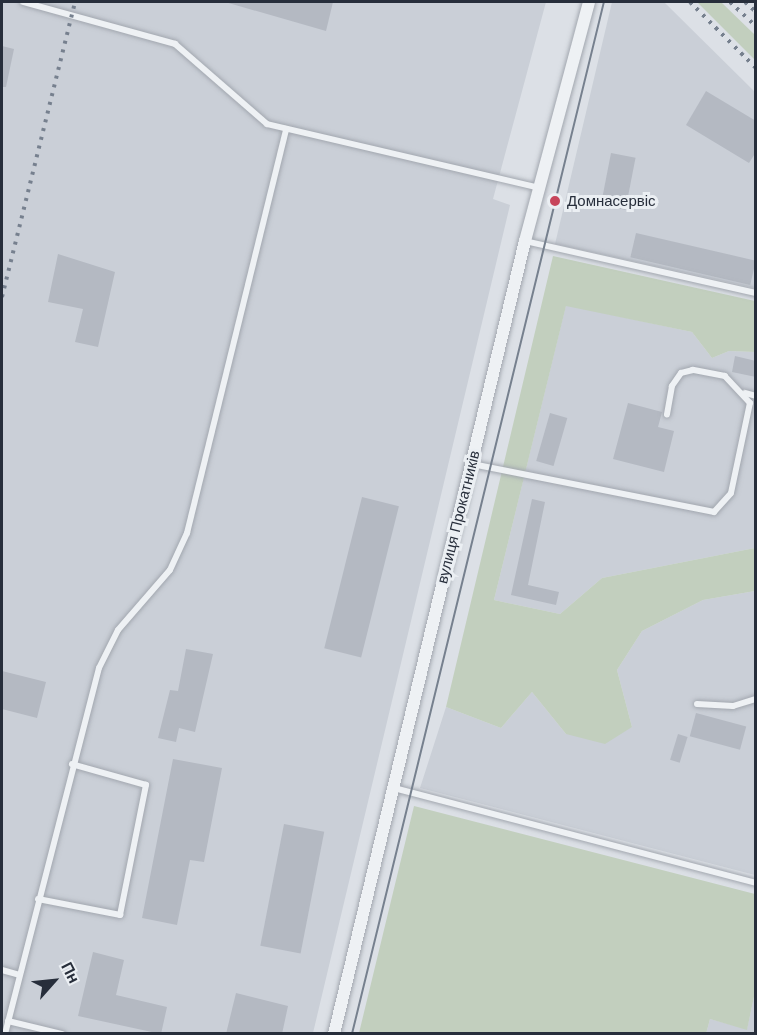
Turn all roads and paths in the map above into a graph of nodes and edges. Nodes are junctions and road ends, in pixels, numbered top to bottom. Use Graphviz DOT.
graph roads {
  1 [pos="23,2"];
  2 [pos="589,2"];
  3 [pos="286,129"];
  4 [pos="539,188"];
  5 [pos="525,241"];
  6 [pos="756,293"];
  7 [pos="744,393"];
  8 [pos="756,396"];
  9 [pos="667,415"];
  10 [pos="471,464"];
  11 [pos="756,699"];
  12 [pos="697,704"];
  13 [pos="72,764"];
  14 [pos="393,788"];
  15 [pos="756,883"];
  16 [pos="38,899"];
  17 [pos="2,970"];
  18 [pos="19,975"];
  19 [pos="8,1021"];
  20 [pos="5,1034"];
  21 [pos="62,1034"];
  22 [pos="334,1034"];
  1 -- 3 [label="lane"];
  2 -- 4 [label="street, вулиця Прокатників"];
  3 -- 4 [label="lane"];
  3 -- 13 [label="lane"];
  4 -- 5 [label="street, вулиця Прокатників"];
  5 -- 6 [label="lane"];
  5 -- 10 [label="street, вулиця Прокатників"];
  7 -- 8 [label="lane"];
  7 -- 9 [label="lane"];
  7 -- 10 [label="lane"];
  10 -- 14 [label="street, вулиця Прокатників"];
  11 -- 12 [label="lane"];
  13 -- 16 [label="lane"];
  13 -- 16 [label="lane"];
  14 -- 15 [label="lane"];
  14 -- 22 [label="street, вулиця Прокатників"];
  16 -- 18 [label="lane"];
  17 -- 18 [label="lane"];
  18 -- 19 [label="lane"];
  19 -- 20 [label="lane"];
  19 -- 21 [label="lane"];
}
